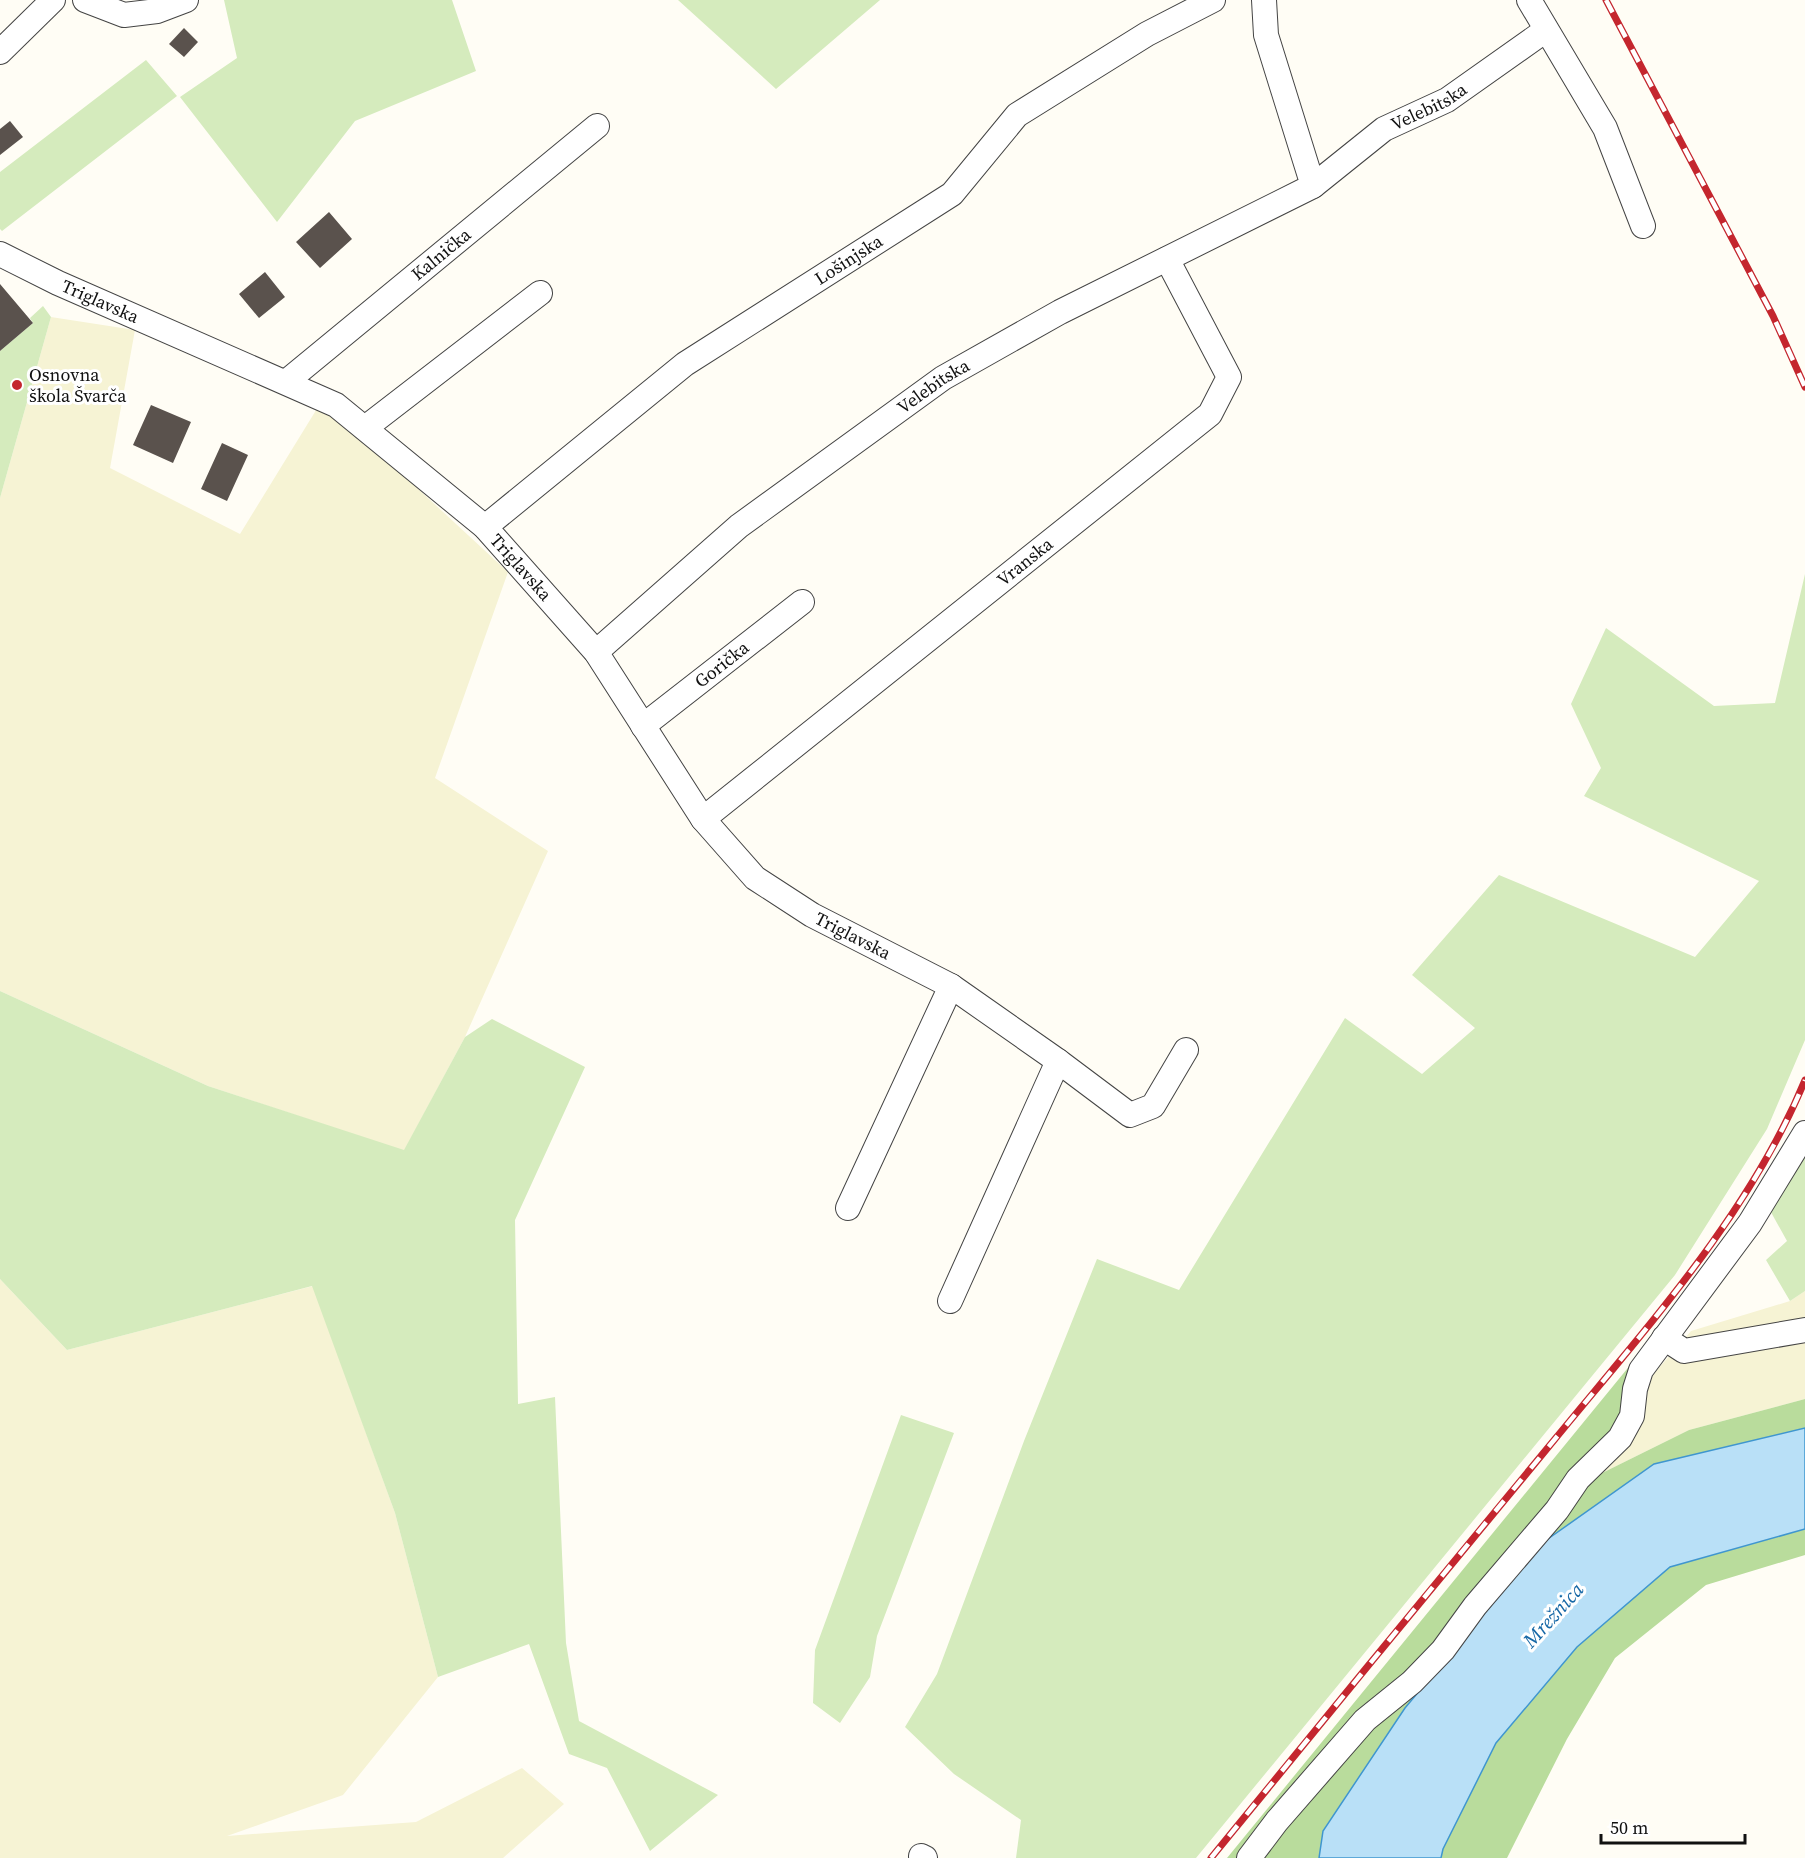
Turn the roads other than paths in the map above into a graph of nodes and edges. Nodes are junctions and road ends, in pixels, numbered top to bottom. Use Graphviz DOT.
graph roads {
  1 [pos="53,0"];
  2 [pos="85,0"];
  3 [pos="186,0"];
  4 [pos="1213,0"];
  5 [pos="1264,0"];
  6 [pos="1529,0"];
  7 [pos="1546,30"];
  8 [pos="0,52"];
  9 [pos="597,126"];
  10 [pos="1313,186"];
  11 [pos="1643,226"];
  12 [pos="0,255"];
  13 [pos="1167,259"];
  14 [pos="540,293"];
  15 [pos="286,382"];
  16 [pos="365,428"];
  17 [pos="485,527"];
  18 [pos="802,602"];
  19 [pos="596,652"];
  20 [pos="643,726"];
  21 [pos="703,819"];
  22 [pos="951,986"];
  23 [pos="1186,1050"];
  24 [pos="1058,1061"];
  25 [pos="1805,1133"];
  26 [pos="848,1208"];
  27 [pos="950,1301"];
  28 [pos="1805,1330"];
  29 [pos="1664,1338"];
  30 [pos="1249,1858"];
  1 -- 8 [label="street"];
  2 -- 3 [label="street"];
  4 -- 17 [label="street, Lošinjska"];
  5 -- 10 [label="street"];
  6 -- 7 [label="street"];
  7 -- 10 [label="street, Velebitska"];
  7 -- 11 [label="street"];
  9 -- 15 [label="street, Kalnička"];
  10 -- 13 [label="street, Velebitska"];
  12 -- 15 [label="street, Triglavska"];
  13 -- 19 [label="street, Velebitska"];
  13 -- 21 [label="street, Vranska"];
  14 -- 16 [label="street"];
  15 -- 16 [label="street, Triglavska"];
  16 -- 17 [label="street, Triglavska"];
  17 -- 19 [label="street, Triglavska"];
  18 -- 20 [label="street, Gorička"];
  19 -- 20 [label="street, Triglavska"];
  20 -- 21 [label="street, Triglavska"];
  21 -- 22 [label="street, Triglavska"];
  22 -- 24 [label="street, Triglavska"];
  22 -- 26 [label="street"];
  23 -- 24 [label="street, Triglavska"];
  24 -- 27 [label="street"];
  25 -- 29 [label="street"];
  28 -- 29 [label="street"];
  29 -- 30 [label="street"];
}
